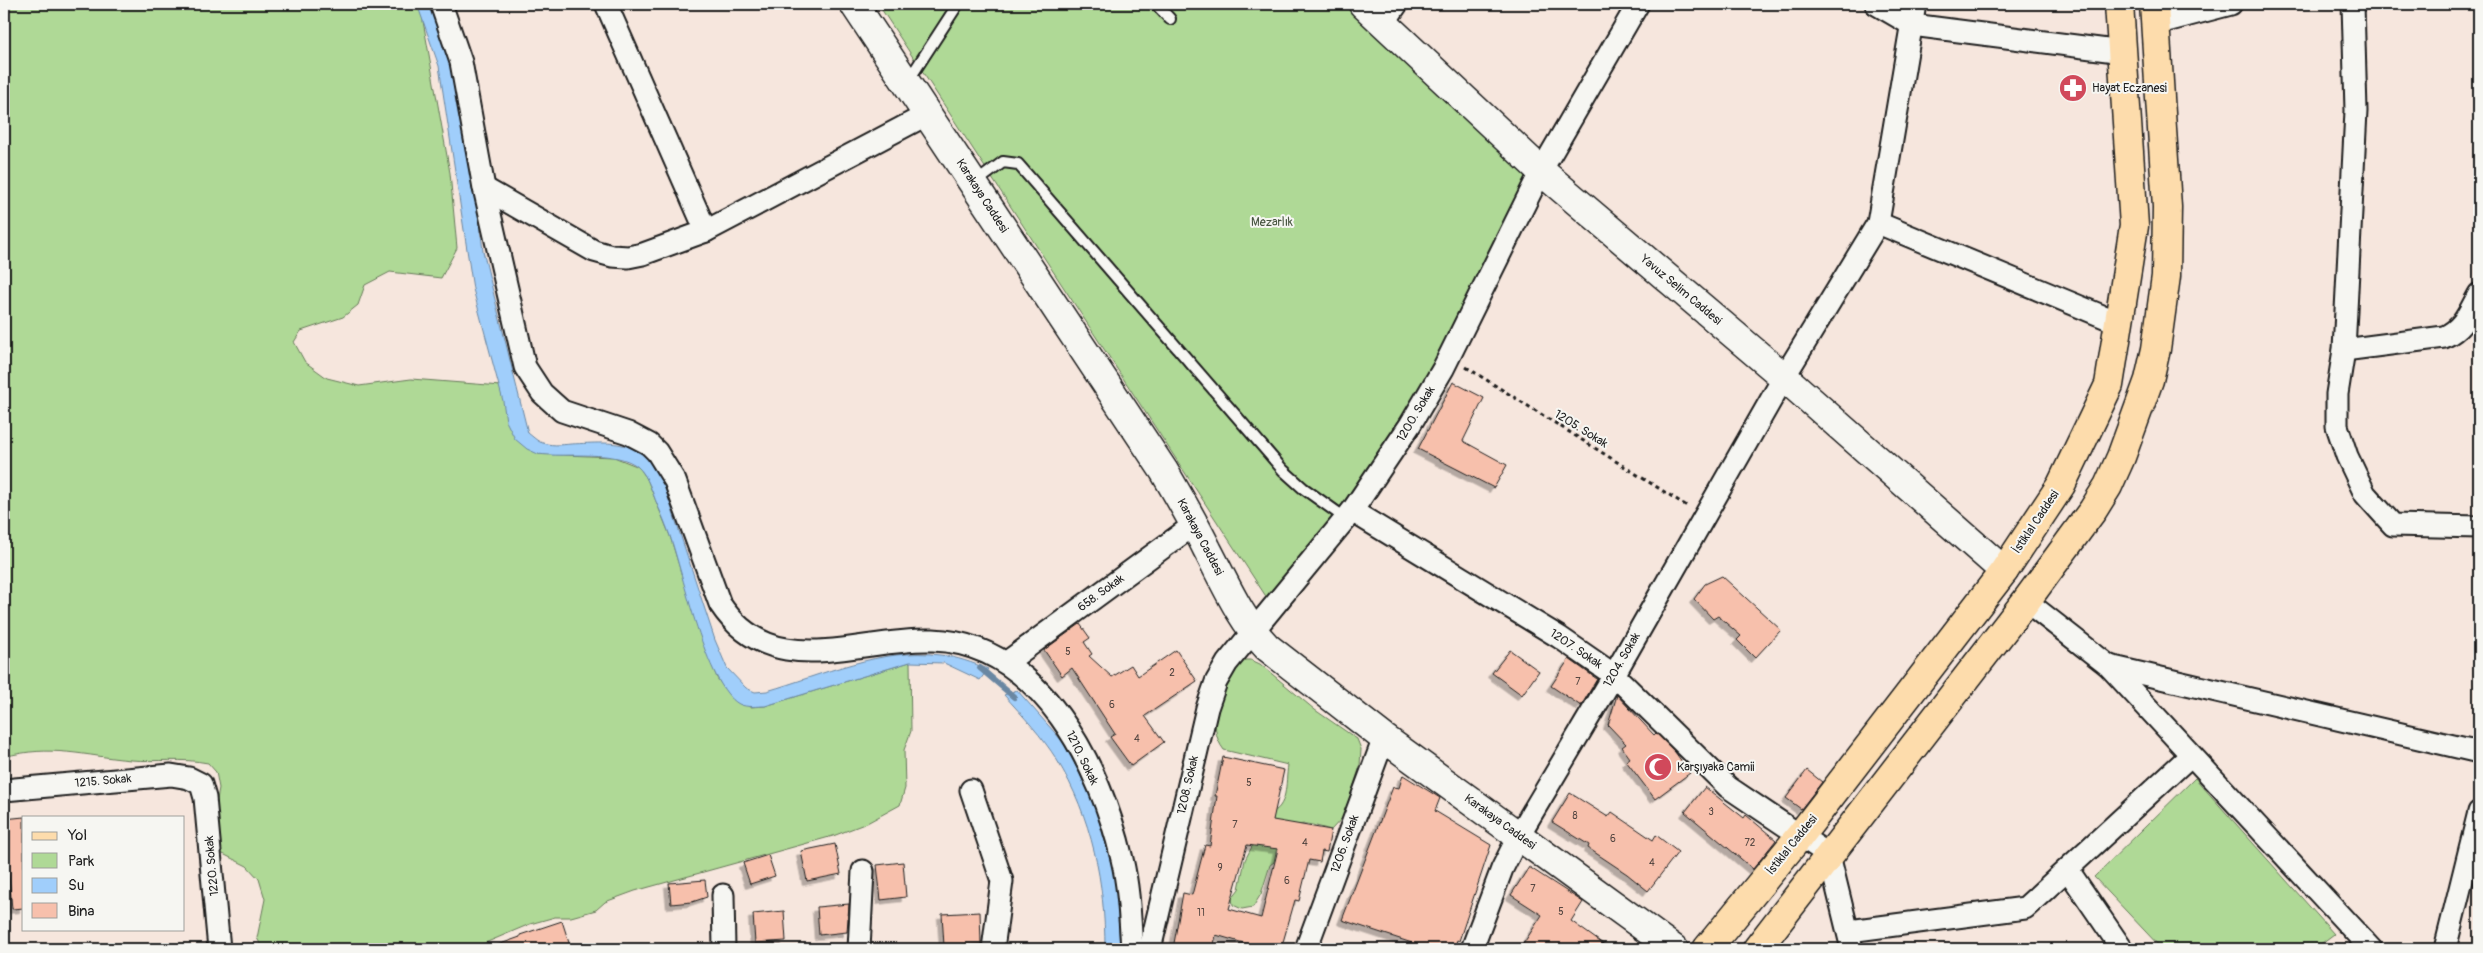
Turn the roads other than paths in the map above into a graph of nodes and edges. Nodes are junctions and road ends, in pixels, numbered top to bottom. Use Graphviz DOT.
graph roads {
  1 [pos="440,4"];
  2 [pos="606,4"];
  3 [pos="854,4"];
  4 [pos="958,4"];
  5 [pos="1156,4"];
  6 [pos="1364,4"];
  7 [pos="1638,4"];
  8 [pos="1876,4"];
  9 [pos="1915,4"];
  10 [pos="2119,4"];
  11 [pos="2232,4"];
  12 [pos="2353,4"];
  13 [pos="1390,13"];
  14 [pos="2155,14"];
  15 [pos="1170,19"];
  16 [pos="1912,25"];
  17 [pos="2122,52"];
  18 [pos="907,83"];
  19 [pos="928,114"];
  20 [pos="1541,172"];
  21 [pos="974,184"];
  22 [pos="484,188"];
  23 [pos="1878,223"];
  24 [pos="706,231"];
  25 [pos="2479,294"];
  26 [pos="2119,323"];
  27 [pos="2344,350"];
  28 [pos="1784,377"];
  29 [pos="1349,515"];
  30 [pos="1194,524"];
  31 [pos="2479,527"];
  32 [pos="2004,571"];
  33 [pos="2026,601"];
  34 [pos="1252,632"];
  35 [pos="1007,662"];
  36 [pos="2109,666"];
  37 [pos="1614,675"];
  38 [pos="1384,738"];
  39 [pos="2479,752"];
  40 [pos="2190,756"];
  41 [pos="201,784"];
  42 [pos="4,790"];
  43 [pos="971,790"];
  44 [pos="2479,812"];
  45 [pos="1518,835"];
  46 [pos="1800,837"];
  47 [pos="1829,855"];
  48 [pos="863,870"];
  49 [pos="2068,870"];
  50 [pos="723,895"];
  51 [pos="1851,940"];
  52 [pos="219,949"];
  53 [pos="724,949"];
  54 [pos="859,949"];
  55 [pos="993,949"];
  56 [pos="1132,949"];
  57 [pos="1150,949"];
  58 [pos="1306,949"];
  59 [pos="1472,949"];
  60 [pos="1674,949"];
  61 [pos="1708,949"];
  62 [pos="1758,949"];
  63 [pos="2122,949"];
  64 [pos="2371,949"];
  65 [pos="2445,949"];
  1 -- 22 [label="street, 1210. Sokak"];
  2 -- 24 [label="street"];
  3 -- 18 [label="street, Karakaya Caddesi"];
  4 -- 18 [label="lane"];
  5 -- 15 [label="lane"];
  6 -- 13 [label="street, Yavuz Selim Caddesi"];
  7 -- 20 [label="street, 1200. Sokak"];
  8 -- 16 [label="street"];
  9 -- 16 [label="street"];
  10 -- 17 [label="main road, İstiklal Caddesi"];
  11 -- 14 [label="street"];
  12 -- 27 [label="street"];
  13 -- 20 [label="street, Yavuz Selim Caddesi"];
  14 -- 33 [label="main road"];
  16 -- 17 [label="street"];
  16 -- 23 [label="street"];
  17 -- 26 [label="main road, İstiklal Caddesi"];
  18 -- 19 [label="street, Karakaya Caddesi"];
  19 -- 21 [label="street, Karakaya Caddesi"];
  19 -- 24 [label="street"];
  20 -- 28 [label="street, Yavuz Selim Caddesi"];
  20 -- 29 [label="street, 1200. Sokak"];
  21 -- 29 [label="lane"];
  21 -- 30 [label="street, Karakaya Caddesi"];
  22 -- 24 [label="street"];
  22 -- 35 [label="street, 1210. Sokak"];
  23 -- 26 [label="street"];
  23 -- 28 [label="street, 1204. Sokak"];
  25 -- 27 [label="street"];
  26 -- 32 [label="main road, İstiklal Caddesi"];
  27 -- 31 [label="street"];
  28 -- 32 [label="street, Yavuz Selim Caddesi"];
  28 -- 37 [label="street, 1204. Sokak"];
  29 -- 34 [label="street, 1200. Sokak"];
  29 -- 37 [label="street, 1207. Sokak"];
  30 -- 34 [label="street, Karakaya Caddesi"];
  30 -- 35 [label="street, 658. Sokak"];
  32 -- 46 [label="main road, İstiklal Caddesi"];
  33 -- 36 [label="street"];
  33 -- 47 [label="main road"];
  34 -- 38 [label="street, Karakaya Caddesi"];
  34 -- 57 [label="street, 1208. Sokak"];
  35 -- 56 [label="street, 1210. Sokak"];
  36 -- 39 [label="street"];
  36 -- 40 [label="street"];
  37 -- 45 [label="street, 1204. Sokak"];
  37 -- 46 [label="street, 1207. Sokak"];
  38 -- 45 [label="street, Karakaya Caddesi"];
  38 -- 58 [label="street, 1206. Sokak"];
  40 -- 49 [label="street"];
  40 -- 64 [label="street"];
  41 -- 42 [label="street, 1215. Sokak"];
  41 -- 52 [label="street, 1220. Sokak"];
  43 -- 55 [label="street"];
  44 -- 65 [label="street"];
  45 -- 59 [label="street, 1204. Sokak"];
  45 -- 60 [label="street, Karakaya Caddesi"];
  46 -- 47 [label="street, 1207. Sokak"];
  46 -- 61 [label="main road, İstiklal Caddesi"];
  47 -- 51 [label="street"];
  47 -- 62 [label="main road"];
  48 -- 54 [label="street"];
  49 -- 51 [label="street"];
  49 -- 63 [label="street"];
  50 -- 53 [label="street"];
}
